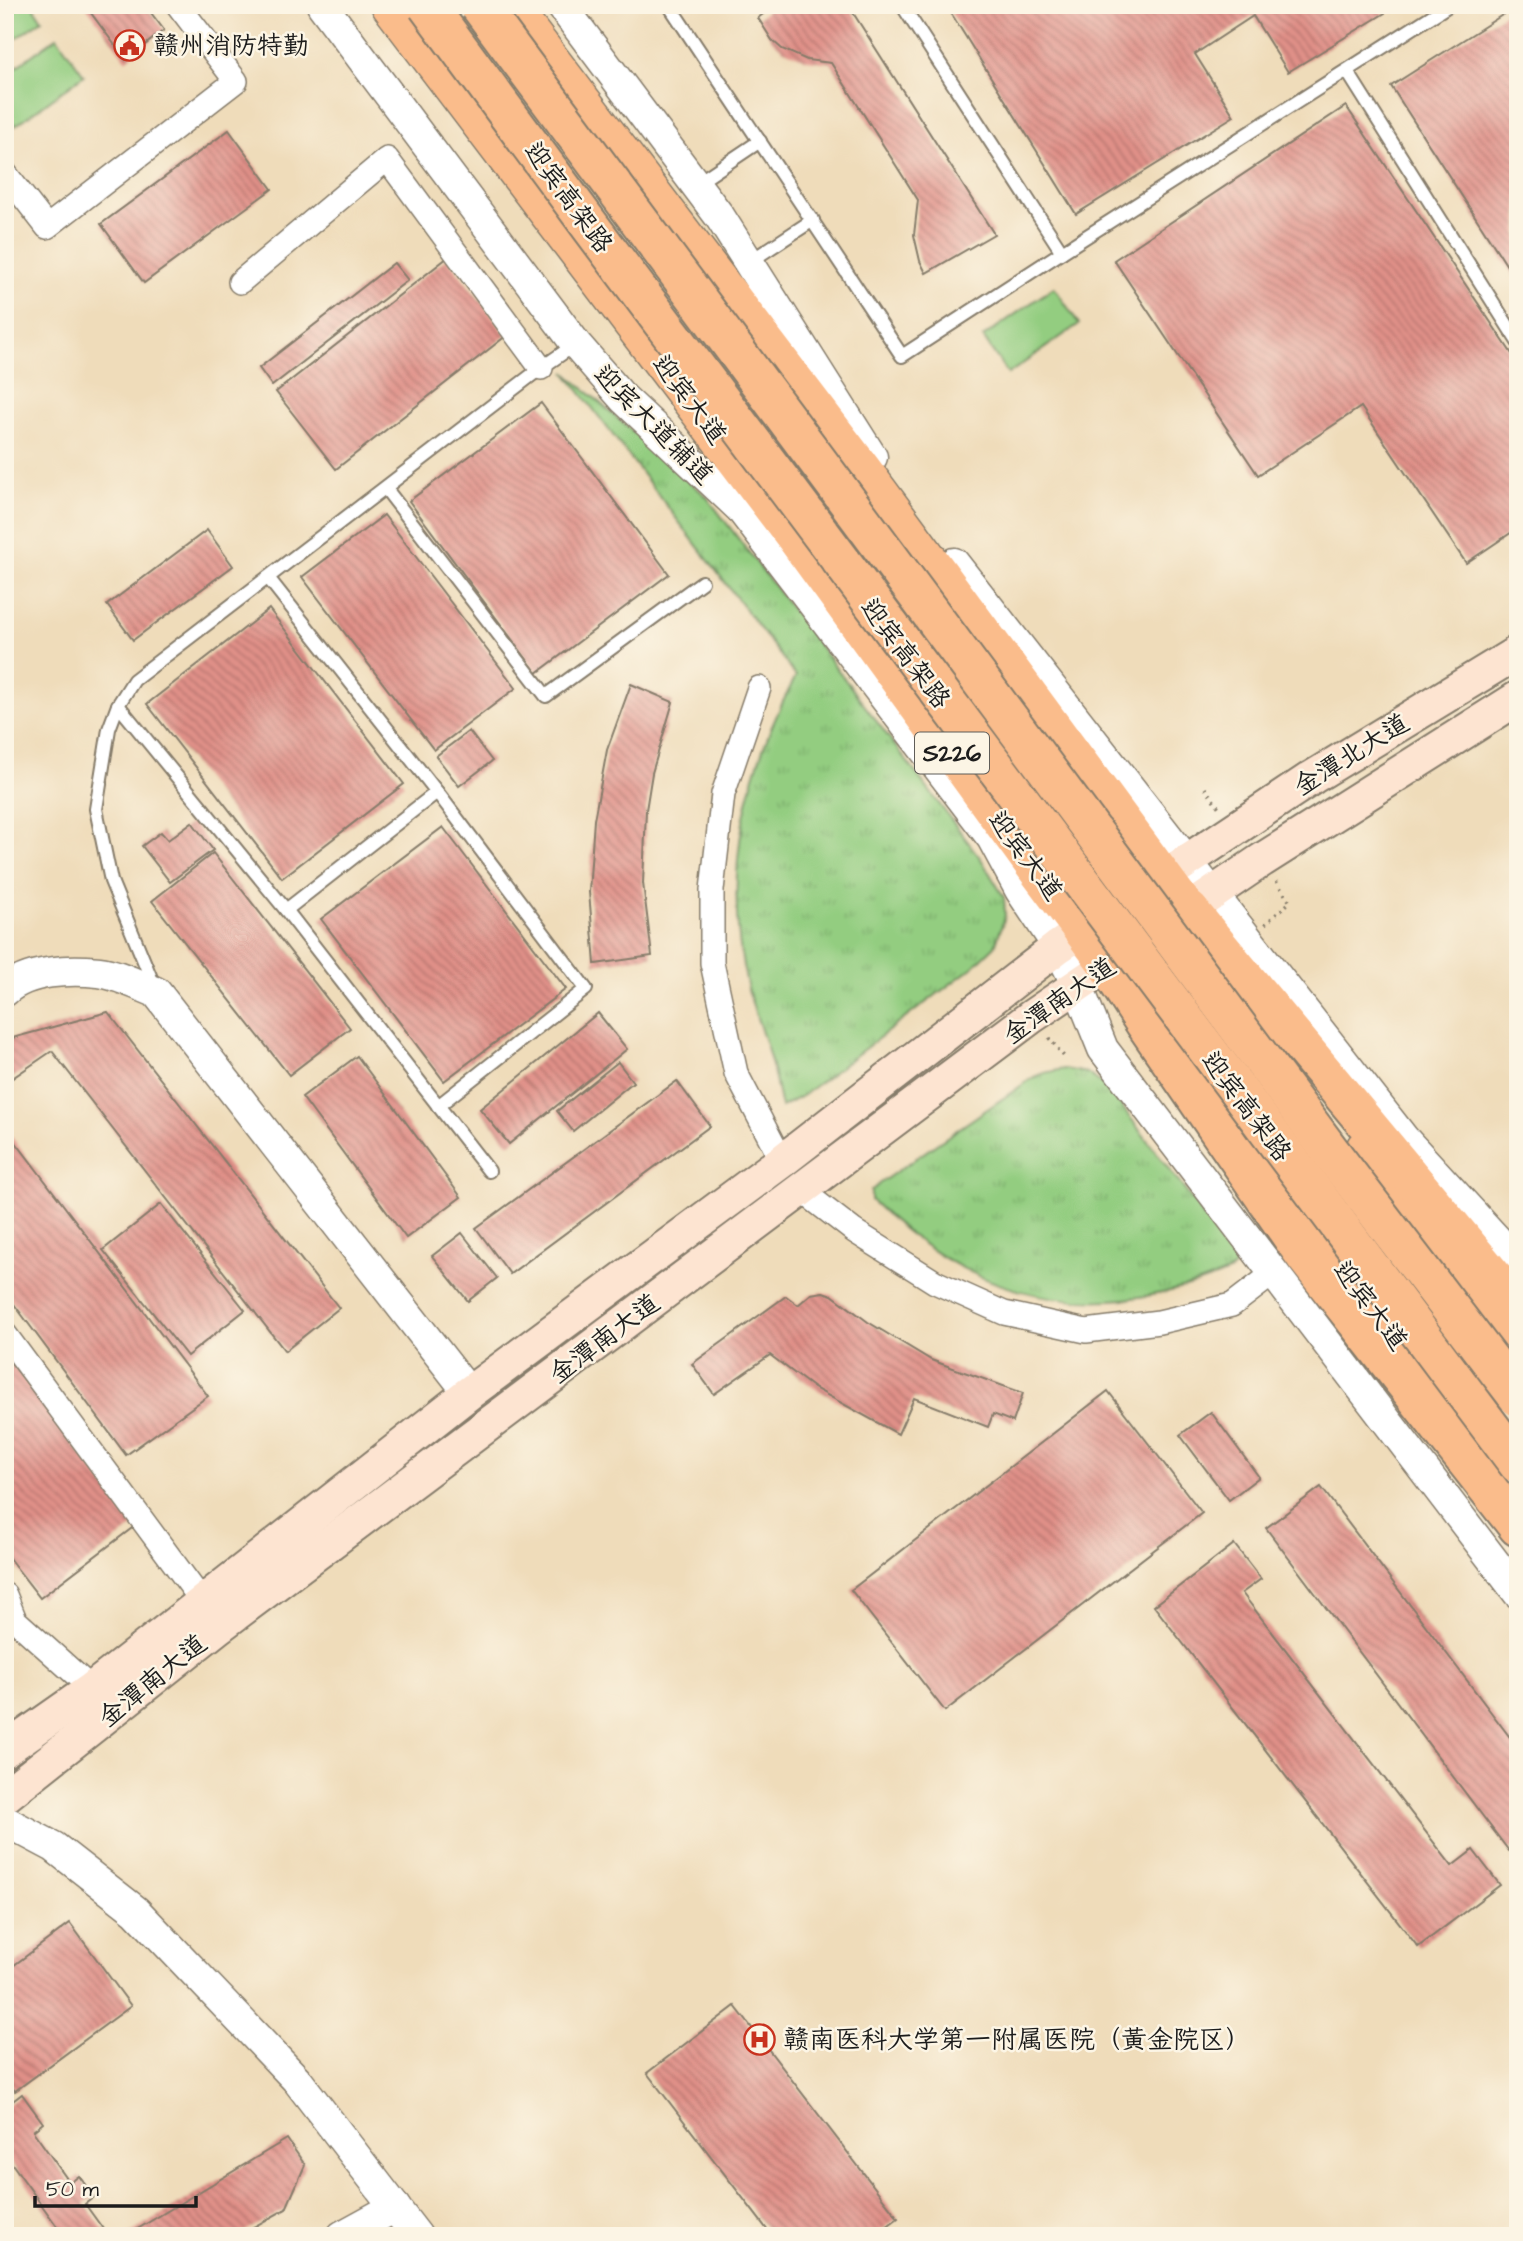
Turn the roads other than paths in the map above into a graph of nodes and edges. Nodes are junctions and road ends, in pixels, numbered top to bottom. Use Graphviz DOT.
graph roads {
  1 [pos="178,5"];
  2 [pos="322,5"];
  3 [pos="390,5"];
  4 [pos="427,5"];
  5 [pos="478,5"];
  6 [pos="509,5"];
  7 [pos="561,5"];
  8 [pos="669,5"];
  9 [pos="902,5"];
  10 [pos="1449,5"];
  11 [pos="1347,71"];
  12 [pos="760,141"];
  13 [pos="5,173"];
  14 [pos="695,184"];
  15 [pos="813,220"];
  16 [pos="1062,251"];
  17 [pos="748,262"];
  18 [pos="240,282"];
  19 [pos="1518,342"];
  20 [pos="576,344"];
  21 [pos="541,368"];
  22 [pos="386,489"];
  23 [pos="269,579"];
  24 [pos="702,582"];
  25 [pos="1518,652"];
  26 [pos="759,688"];
  27 [pos="1518,698"];
  28 [pos="118,705"];
  29 [pos="437,792"];
  30 [pos="1177,870"];
  31 [pos="1201,902"];
  32 [pos="286,910"];
  33 [pos="1071,939"];
  34 [pos="1093,976"];
  35 [pos="5,991"];
  36 [pos="156,992"];
  37 [pos="438,1106"];
  38 [pos="782,1161"];
  39 [pos="489,1171"];
  40 [pos="801,1190"];
  41 [pos="1290,1264"];
  42 [pos="1511,1283"];
  43 [pos="5,1334"];
  44 [pos="1518,1352"];
  45 [pos="469,1393"];
  46 [pos="1518,1397"];
  47 [pos="1518,1464"];
  48 [pos="1518,1499"];
  49 [pos="1518,1527"];
  50 [pos="1518,1593"];
  51 [pos="5,1595"];
  52 [pos="202,1601"];
  53 [pos="92,1689"];
  54 [pos="5,1750"];
  55 [pos="5,1796"];
  56 [pos="5,1821"];
  57 [pos="395,2207"];
  58 [pos="342,2236"];
  59 [pos="417,2236"];
  1 -- 13 [label="street"];
  2 -- 20 [label="street, 迎宾大道辅道"];
  3 -- 33 [label="main road, 迎宾大道 / S226"];
  4 -- 47 [label="highway, 迎宾高架路, bridge"];
  5 -- 46 [label="highway, 迎宾高架路, bridge"];
  6 -- 30 [label="main road"];
  7 -- 14 [label="street"];
  8 -- 12 [label="lane"];
  9 -- 16 [label="lane"];
  10 -- 11 [label="lane"];
  11 -- 16 [label="lane"];
  11 -- 19 [label="lane"];
  12 -- 14 [label="lane"];
  12 -- 15 [label="lane"];
  14 -- 17 [label="street"];
  15 -- 16 [label="lane"];
  15 -- 17 [label="lane"];
  17 -- 30 [label="street"];
  18 -- 21 [label="street"];
  20 -- 21 [label="lane"];
  20 -- 33 [label="street, 迎宾大道辅道"];
  21 -- 22 [label="lane"];
  22 -- 23 [label="lane"];
  22 -- 24 [label="lane"];
  23 -- 28 [label="lane"];
  23 -- 29 [label="lane"];
  25 -- 30 [label="main road, 金潭北大道"];
  26 -- 38 [label="street"];
  27 -- 31 [label="main road, 金潭北大道"];
  28 -- 32 [label="lane"];
  28 -- 36 [label="lane"];
  29 -- 32 [label="lane"];
  29 -- 37 [label="lane"];
  30 -- 31 [label="main road"];
  30 -- 33 [label="main road, 金潭南大道"];
  31 -- 34 [label="main road, 金潭南大道"];
  31 -- 42 [label="highway"];
  31 -- 44 [label="main road"];
  32 -- 37 [label="lane"];
  33 -- 34 [label="main road, 迎宾大道 / S226"];
  33 -- 38 [label="main road, 金潭南大道"];
  34 -- 40 [label="main road, 金潭南大道"];
  34 -- 41 [label="highway"];
  34 -- 48 [label="main road, 迎宾大道 / S226"];
  35 -- 36 [label="street"];
  36 -- 45 [label="street"];
  37 -- 39 [label="lane"];
  38 -- 45 [label="main road, 金潭南大道"];
  40 -- 41 [label="street"];
  40 -- 55 [label="main road, 金潭南大道"];
  41 -- 49 [label="highway"];
  41 -- 50 [label="street"];
  43 -- 52 [label="street"];
  45 -- 52 [label="main road, 金潭南大道"];
  51 -- 53 [label="street"];
  52 -- 53 [label="main road, 金潭南大道"];
  53 -- 54 [label="main road, 金潭南大道"];
  56 -- 57 [label="street"];
  57 -- 58 [label="street"];
  57 -- 59 [label="street"];
}
